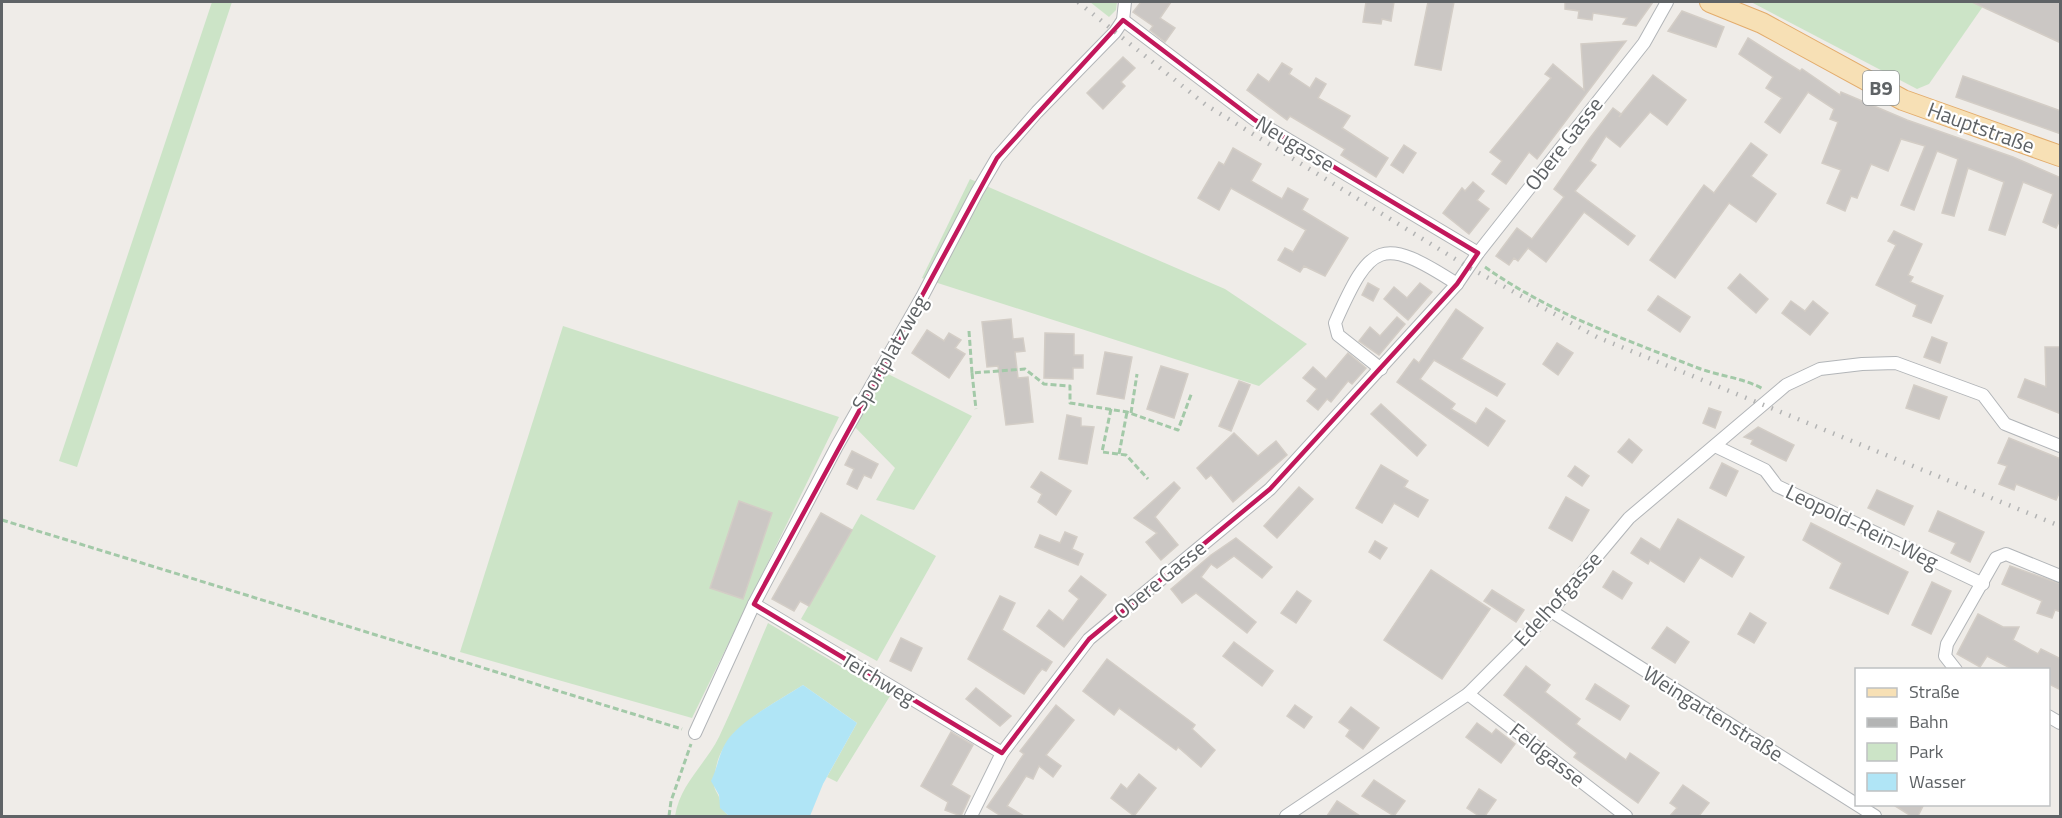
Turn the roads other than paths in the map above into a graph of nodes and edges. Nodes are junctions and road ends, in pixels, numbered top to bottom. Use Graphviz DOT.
graph roads {
  1 [pos="1125,2"];
  2 [pos="1667,2"];
  3 [pos="1715,2"];
  4 [pos="1123,20"];
  5 [pos="2061,156"];
  6 [pos="1477,255"];
  7 [pos="1457,284"];
  8 [pos="1381,369"];
  9 [pos="1715,446"];
  10 [pos="2061,446"];
  11 [pos="2061,576"];
  12 [pos="1983,584"];
  13 [pos="754,604"];
  14 [pos="1551,611"];
  15 [pos="1955,668"];
  16 [pos="1468,694"];
  17 [pos="695,733"];
  18 [pos="1002,753"];
  19 [pos="1855,803"];
  20 [pos="1859,806"];
  21 [pos="971,816"];
  22 [pos="1286,816"];
  23 [pos="1626,816"];
  24 [pos="1875,816"];
  1 -- 4 [label="street"];
  2 -- 6 [label="street, Obere Gasse"];
  3 -- 5 [label="main road, Hauptstraße / B9"];
  4 -- 6 [label="street, Neugasse"];
  4 -- 13 [label="street, Sportplatzweg"];
  6 -- 7 [label="street, Obere Gasse"];
  7 -- 8 [label="street, Obere Gasse"];
  7 -- 8 [label="street"];
  8 -- 18 [label="street, Obere Gasse"];
  9 -- 10 [label="street, Edelhofgasse"];
  9 -- 12 [label="street, Leopold-Rein-Weg"];
  9 -- 14 [label="street, Edelhofgasse"];
  11 -- 12 [label="street"];
  12 -- 15 [label="street"];
  13 -- 17 [label="street, Sportplatzweg"];
  13 -- 18 [label="street, Teichweg"];
  14 -- 16 [label="street, Edelhofgasse"];
  14 -- 19 [label="street, Weingartenstraße"];
  16 -- 22 [label="street, Edelhofgasse"];
  16 -- 23 [label="street, Feldgasse"];
  18 -- 21 [label="street, Obere Gasse"];
  20 -- 24 [label="street, Weingartenstraße"];
}
